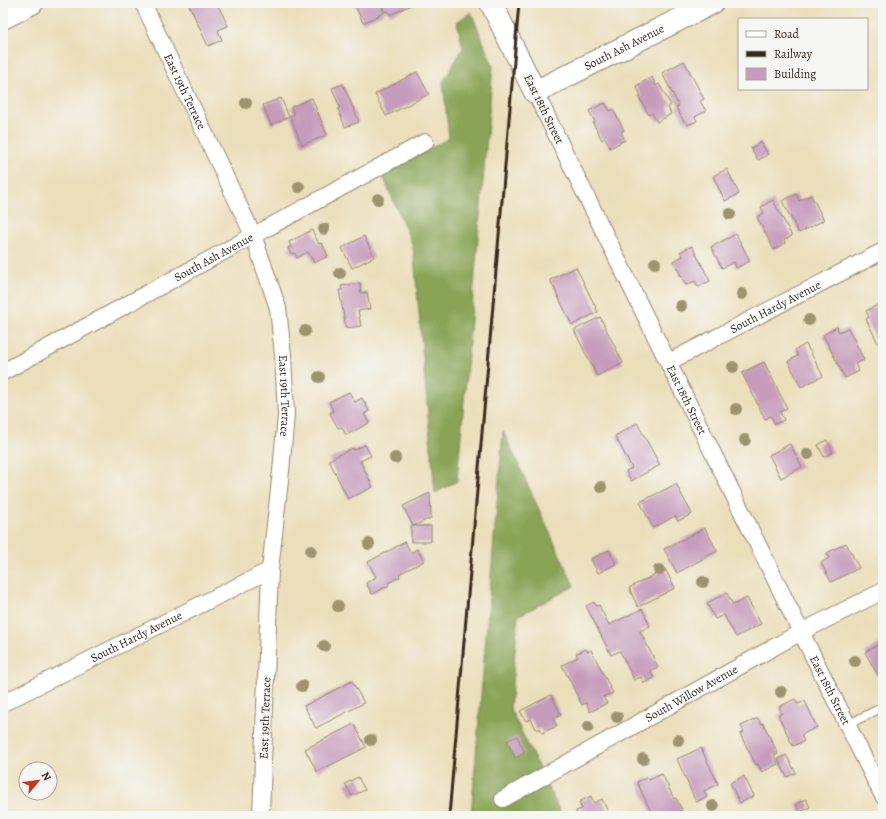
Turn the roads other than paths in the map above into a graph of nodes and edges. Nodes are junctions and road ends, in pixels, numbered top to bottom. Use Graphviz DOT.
graph roads {
  1 [pos="32,3"];
  2 [pos="143,3"];
  3 [pos="491,3"];
  4 [pos="704,5"];
  5 [pos="3,18"];
  6 [pos="535,92"];
  7 [pos="425,142"];
  8 [pos="253,235"];
  9 [pos="883,251"];
  10 [pos="669,362"];
  11 [pos="3,372"];
  12 [pos="270,570"];
  13 [pos="883,591"];
  14 [pos="801,632"];
  15 [pos="3,703"];
  16 [pos="883,707"];
  17 [pos="848,725"];
  18 [pos="883,796"];
  19 [pos="503,799"];
  20 [pos="261,816"];
  1 -- 5 [label="street"];
  2 -- 8 [label="street, East 19th Terrace"];
  3 -- 6 [label="street, East 18th Street"];
  4 -- 6 [label="street, South Ash Avenue"];
  6 -- 10 [label="street, East 18th Street"];
  7 -- 8 [label="street, South Ash Avenue"];
  8 -- 11 [label="street, South Ash Avenue"];
  8 -- 12 [label="street, East 19th Terrace"];
  9 -- 10 [label="street, South Hardy Avenue"];
  10 -- 14 [label="street, East 18th Street"];
  12 -- 15 [label="street, South Hardy Avenue"];
  12 -- 20 [label="street, East 19th Terrace"];
  13 -- 14 [label="street, South Willow Avenue"];
  14 -- 17 [label="street, East 18th Street"];
  14 -- 19 [label="street, South Willow Avenue"];
  16 -- 17 [label="lane"];
  17 -- 18 [label="street, East 18th Street"];
}
